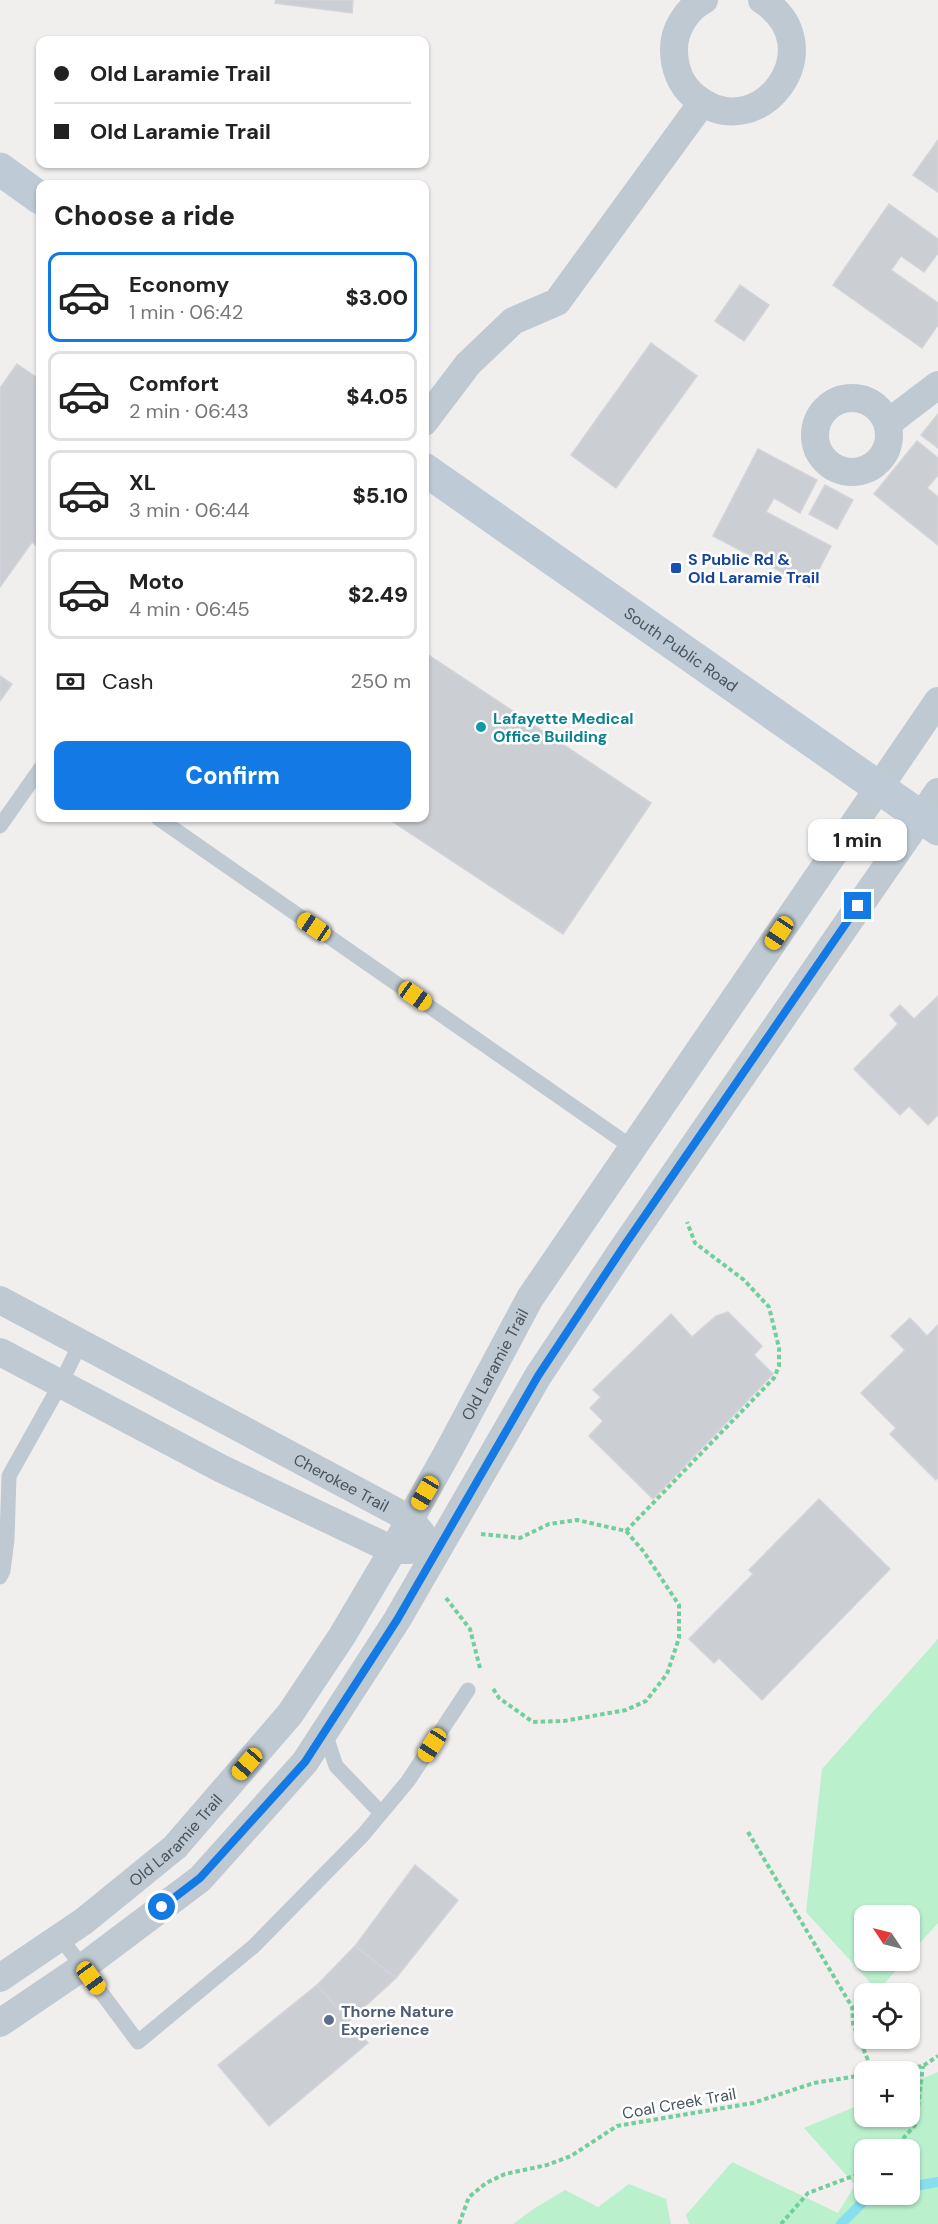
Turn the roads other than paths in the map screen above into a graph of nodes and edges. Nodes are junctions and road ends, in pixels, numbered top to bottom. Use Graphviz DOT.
graph roads {
  1 [pos="704,0"];
  2 [pos="762,0"];
  3 [pos="702,103"];
  4 [pos="0,170"];
  5 [pos="36,195"];
  6 [pos="938,385"];
  7 [pos="429,415"];
  8 [pos="888,423"];
  9 [pos="429,473"];
  10 [pos="938,701"];
  11 [pos="36,776"];
  12 [pos="877,788"];
  13 [pos="932,813"];
  14 [pos="164,822"];
  15 [pos="0,826"];
  16 [pos="633,1148"];
  17 [pos="0,1300"];
  18 [pos="80,1344"];
  19 [pos="0,1352"];
  20 [pos="60,1385"];
  21 [pos="4,1474"];
  22 [pos="410,1519"];
  23 [pos="393,1550"];
  24 [pos="436,1551"];
  25 [pos="0,1577"];
  26 [pos="468,1690"];
  27 [pos="325,1733"];
  28 [pos="381,1813"];
  29 [pos="60,1937"];
  30 [pos="82,1967"];
  31 [pos="0,1978"];
  32 [pos="0,2023"];
  1 -- 3 [label="street"];
  2 -- 3 [label="street"];
  3 -- 7 [label="street"];
  4 -- 5 [label="street"];
  6 -- 8 [label="street"];
  9 -- 12 [label="street, South Public Road"];
  10 -- 12 [label="street, Old Laramie Trail"];
  11 -- 15 [label="lane"];
  12 -- 13 [label="street, South Public Road"];
  12 -- 16 [label="street, Old Laramie Trail"];
  13 -- 24 [label="street"];
  14 -- 16 [label="lane"];
  16 -- 22 [label="street, Old Laramie Trail"];
  17 -- 18 [label="street, Cherokee Trail"];
  18 -- 20 [label="lane"];
  18 -- 22 [label="street, Cherokee Trail"];
  19 -- 20 [label="street"];
  20 -- 21 [label="lane"];
  20 -- 23 [label="street"];
  21 -- 25 [label="lane"];
  22 -- 23 [label="street, Old Laramie Trail"];
  22 -- 24 [label="street, Cherokee Trail"];
  23 -- 24 [label="street"];
  23 -- 29 [label="street, Old Laramie Trail"];
  24 -- 27 [label="street"];
  26 -- 28 [label="lane"];
  27 -- 28 [label="lane"];
  27 -- 30 [label="street"];
  28 -- 30 [label="lane"];
  29 -- 30 [label="lane"];
  29 -- 31 [label="street, Old Laramie Trail"];
  30 -- 32 [label="street"];
}
